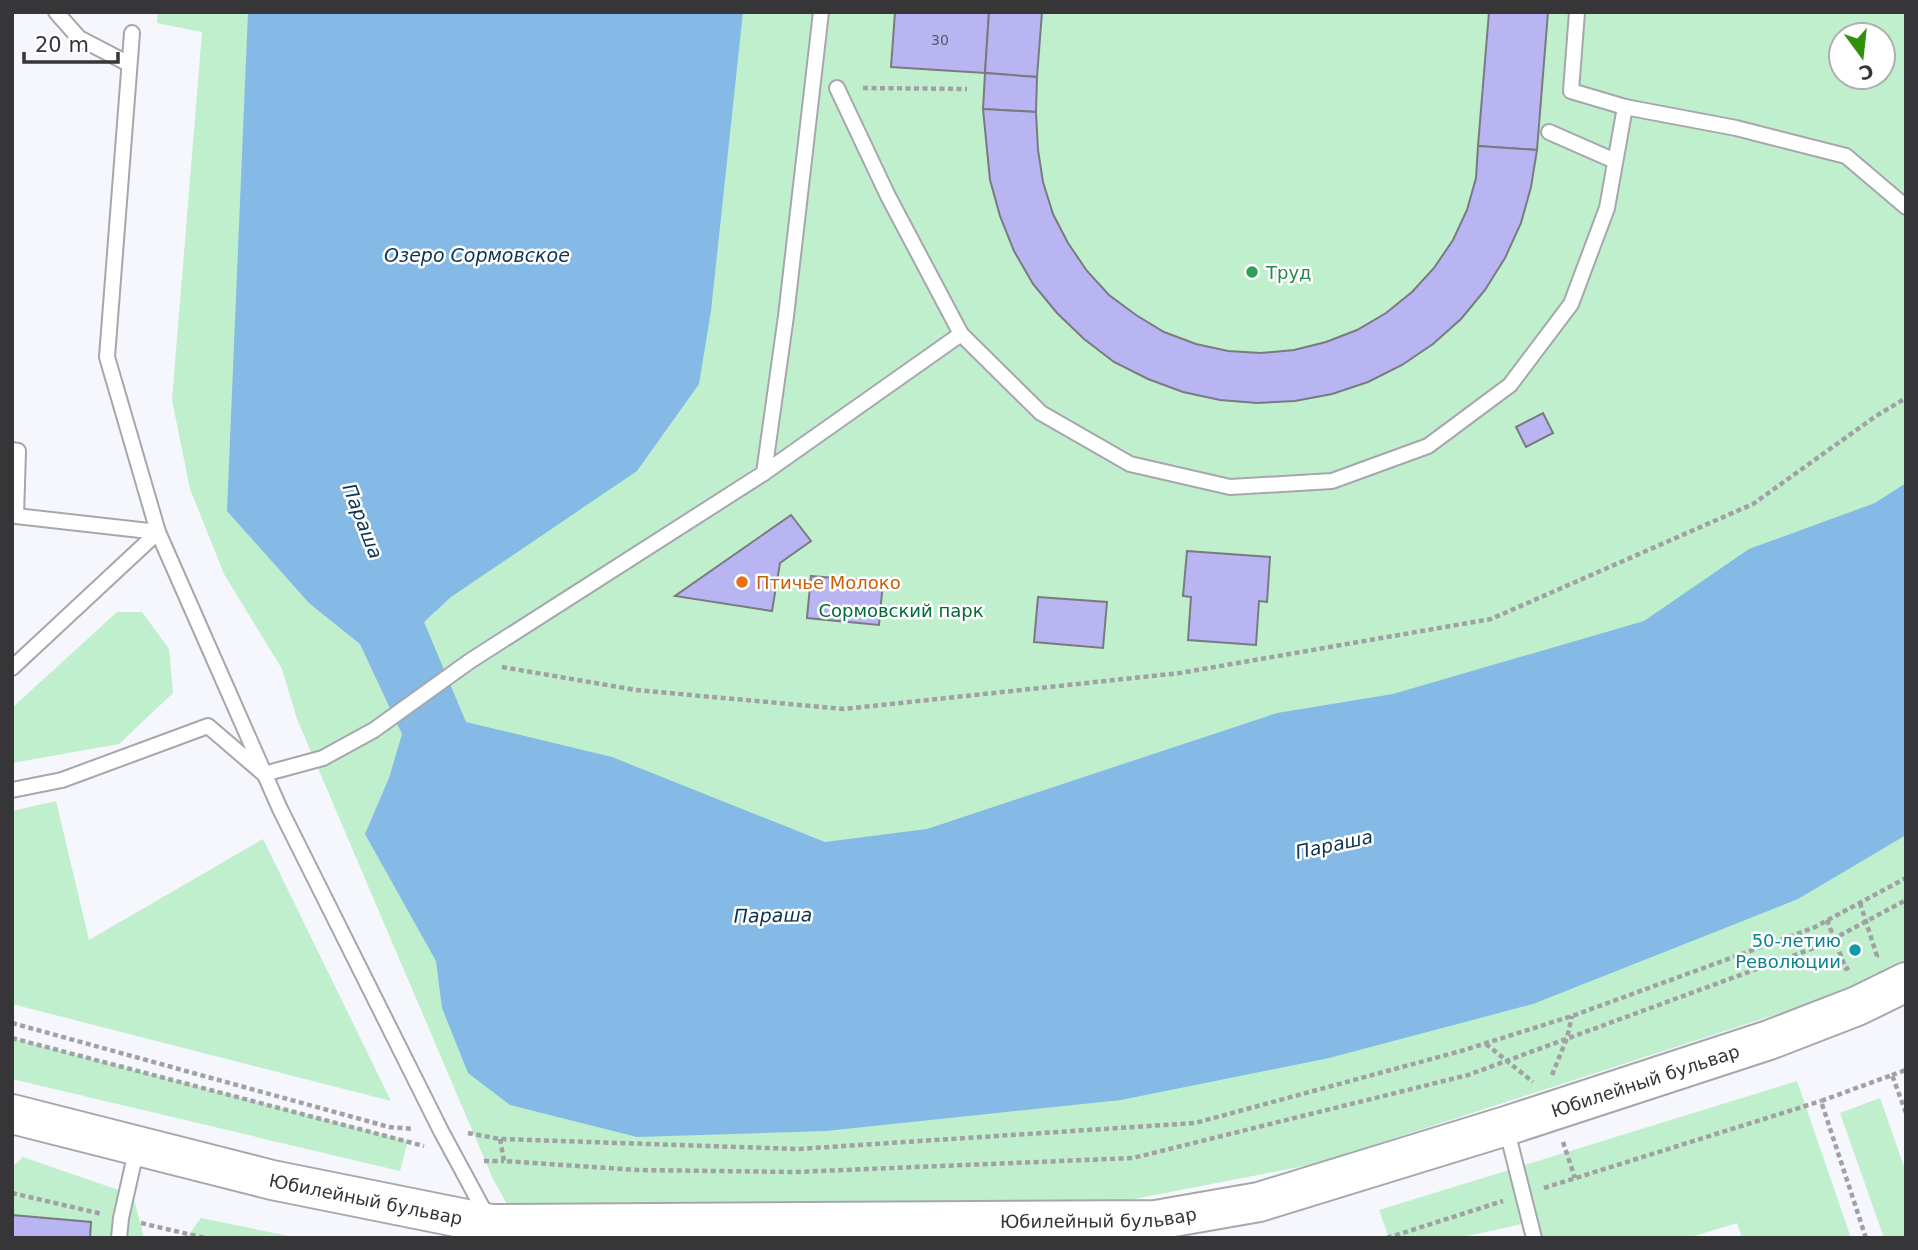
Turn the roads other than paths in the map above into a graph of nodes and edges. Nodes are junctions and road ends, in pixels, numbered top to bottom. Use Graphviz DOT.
graph roads {
  1 [pos="56,12"];
  2 [pos="821,12"];
  3 [pos="1577,12"];
  4 [pos="132,33"];
  5 [pos="129,64"];
  6 [pos="837,88"];
  7 [pos="1625,107"];
  8 [pos="1549,132"];
  9 [pos="1615,161"];
  10 [pos="1906,207"];
  11 [pos="961,334"];
  12 [pos="12,450"];
  13 [pos="764,473"];
  14 [pos="158,532"];
  15 [pos="12,668"];
  16 [pos="264,774"];
  17 [pos="12,790"];
  18 [pos="1906,982"];
  19 [pos="12,1114"];
  20 [pos="1506,1126"];
  21 [pos="138,1146"];
  22 [pos="491,1224"];
  23 [pos="119,1238"];
  24 [pos="1534,1238"];
  1 -- 5 [label="lane"];
  2 -- 13 [label="lane"];
  3 -- 7 [label="lane"];
  4 -- 5 [label="lane"];
  5 -- 14 [label="lane"];
  6 -- 11 [label="lane"];
  7 -- 9 [label="lane"];
  7 -- 10 [label="lane"];
  8 -- 9 [label="lane"];
  9 -- 11 [label="lane"];
  11 -- 13 [label="lane"];
  12 -- 14 [label="lane"];
  13 -- 16 [label="lane"];
  14 -- 15 [label="lane"];
  14 -- 16 [label="lane"];
  16 -- 17 [label="lane"];
  16 -- 22 [label="lane"];
  18 -- 20 [label="street, Юбилейный бульвар"];
  19 -- 21 [label="street, Юбилейный бульвар"];
  20 -- 22 [label="street, Юбилейный бульвар"];
  20 -- 24 [label="lane"];
  21 -- 22 [label="street, Юбилейный бульвар"];
  21 -- 23 [label="lane"];
}
